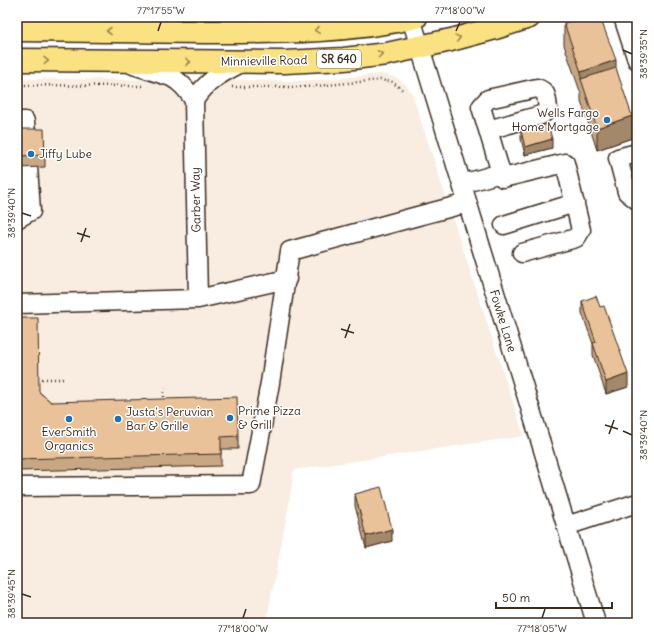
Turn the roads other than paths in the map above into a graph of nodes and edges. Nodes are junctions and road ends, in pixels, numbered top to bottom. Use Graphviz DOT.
graph roads {
  1 [pos="152,17"];
  2 [pos="529,17"];
  3 [pos="623,17"];
  4 [pos="413,18"];
  5 [pos="17,30"];
  6 [pos="179,32"];
  7 [pos="420,46"];
  8 [pos="17,60"];
  9 [pos="637,60"];
  10 [pos="121,62"];
  11 [pos="243,62"];
  12 [pos="194,100"];
  13 [pos="17,121"];
  14 [pos="488,130"];
  15 [pos="637,154"];
  16 [pos="501,172"];
  17 [pos="462,184"];
  18 [pos="637,200"];
  19 [pos="467,203"];
  20 [pos="574,203"];
  21 [pos="17,219"];
  22 [pos="504,224"];
  23 [pos="522,253"];
  24 [pos="287,279"];
  25 [pos="198,299"];
  26 [pos="17,304"];
  27 [pos="17,487"];
  28 [pos="637,503"];
  29 [pos="566,526"];
  30 [pos="596,623"];
  1 -- 6 [label="street"];
  7 -- 2 [label="main road, Minnieville Road / SR 640, one-way"];
  3 -- 9 [label="street"];
  4 -- 6 [label="main road, one-way"];
  4 -- 7 [label="street, Fowke Lane"];
  6 -- 5 [label="main road, one-way"];
  11 -- 7 [label="main road, Minnieville Road / SR 640, one-way"];
  7 -- 17 [label="street, Fowke Lane"];
  8 -- 10 [label="main road, Minnieville Road / SR 640, one-way"];
  10 -- 11 [label="main road, Minnieville Road / SR 640, one-way"];
  10 -- 12 [label="street"];
  11 -- 12 [label="street"];
  12 -- 25 [label="street, Garber Way"];
  13 -- 21 [label="street"];
  14 -- 16 [label="street"];
  15 -- 18 [label="street"];
  16 -- 17 [label="street"];
  16 -- 20 [label="street"];
  17 -- 19 [label="street, Fowke Lane"];
  19 -- 24 [label="street"];
  19 -- 29 [label="street, Fowke Lane"];
  20 -- 22 [label="street"];
  20 -- 23 [label="street"];
  24 -- 25 [label="street"];
  24 -- 27 [label="street"];
  25 -- 26 [label="street"];
  28 -- 29 [label="street"];
  29 -- 30 [label="street, Fowke Lane"];
}
